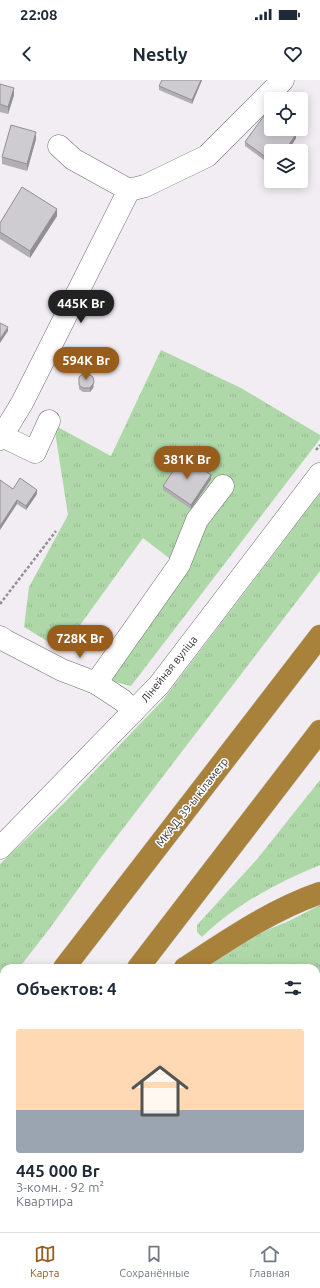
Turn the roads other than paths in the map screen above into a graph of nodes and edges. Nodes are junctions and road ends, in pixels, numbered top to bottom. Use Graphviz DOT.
graph roads {
  1 [pos="283,80"];
  2 [pos="59,146"];
  3 [pos="129,190"];
  4 [pos="50,421"];
  5 [pos="1,436"];
  6 [pos="320,474"];
  7 [pos="223,486"];
  8 [pos="320,636"];
  9 [pos="0,637"];
  10 [pos="96,683"];
  11 [pos="134,711"];
  12 [pos="320,730"];
  13 [pos="0,848"];
  14 [pos="320,893"];
  15 [pos="67,964"];
  16 [pos="141,964"];
  17 [pos="191,964"];
  1 -- 3 [label="street"];
  2 -- 3 [label="street"];
  3 -- 5 [label="street"];
  4 -- 5 [label="street"];
  6 -- 11 [label="street, Лінейная вуліца"];
  7 -- 10 [label="street"];
  8 -- 15 [label="highway, МКАД, 39-ы кіламетр"];
  9 -- 10 [label="street"];
  10 -- 11 [label="street"];
  11 -- 13 [label="street, Лінейная вуліца"];
  12 -- 16 [label="highway"];
  14 -- 17 [label="highway"];
}
